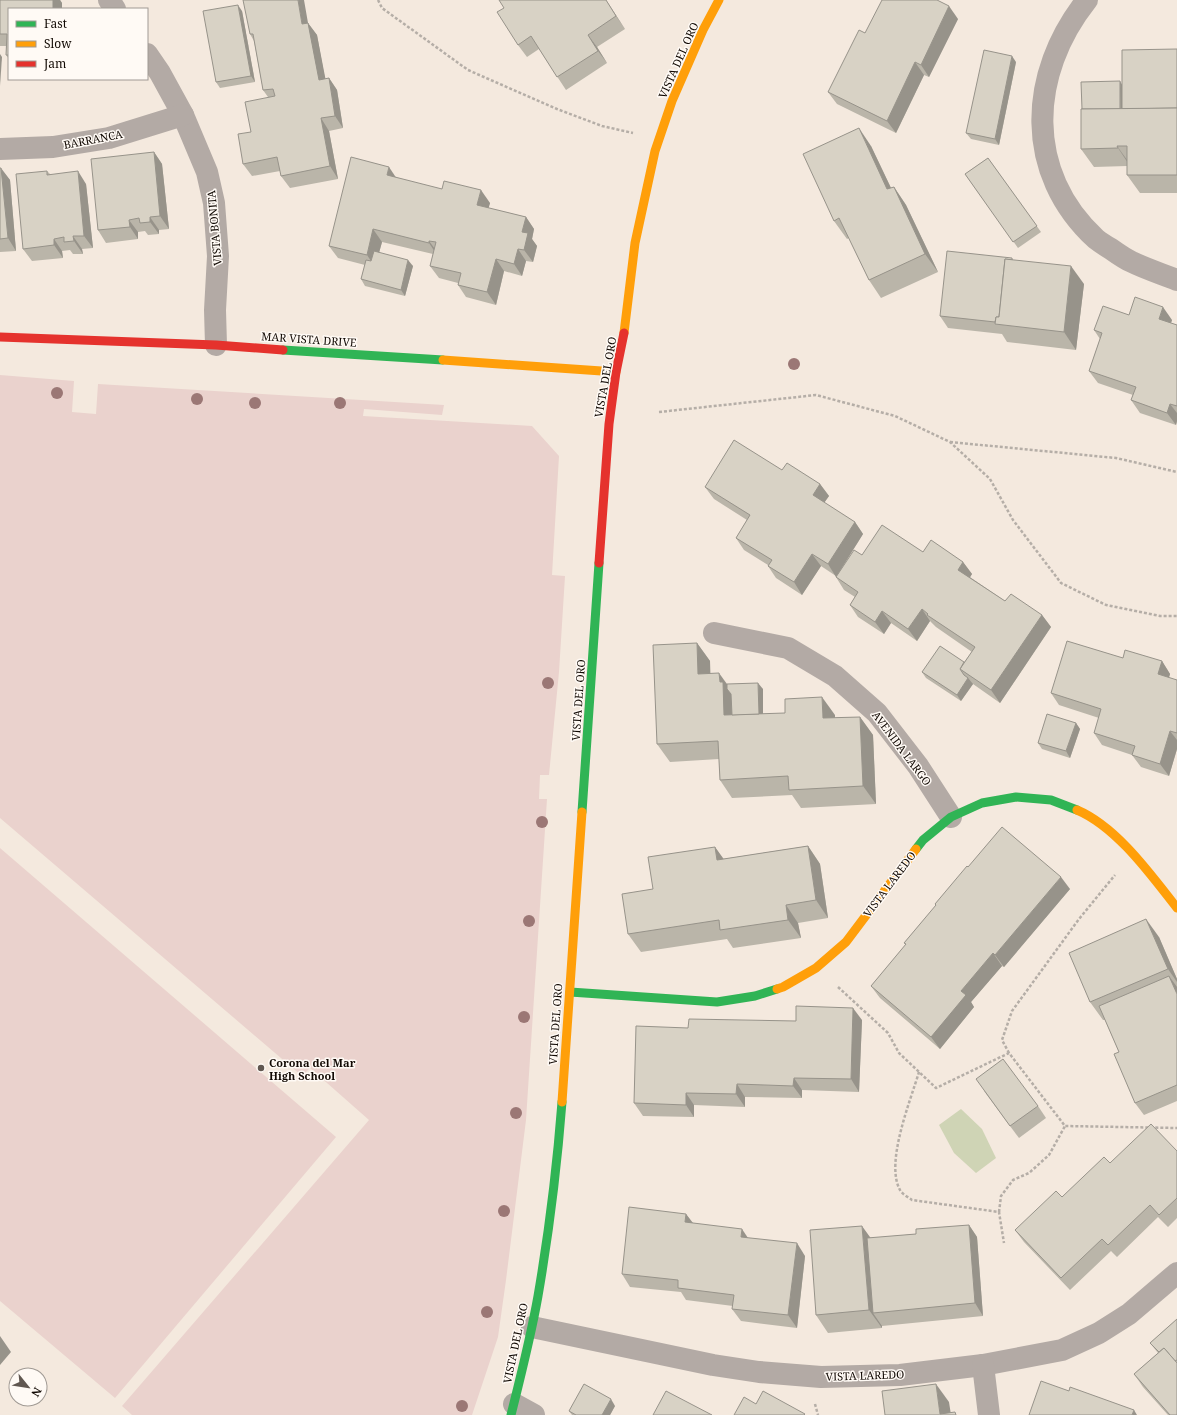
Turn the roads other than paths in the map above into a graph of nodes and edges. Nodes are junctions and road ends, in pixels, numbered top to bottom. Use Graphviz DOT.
graph roads {
  1 [pos="719,0"];
  2 [pos="1087,0"];
  3 [pos="148,55"];
  4 [pos="183,115"];
  5 [pos="0,149"];
  6 [pos="1177,280"];
  7 [pos="0,336"];
  8 [pos="216,345"];
  9 [pos="616,372"];
  10 [pos="714,633"];
  11 [pos="951,817"];
  12 [pos="1177,908"];
  13 [pos="570,992"];
  14 [pos="1177,1273"];
  15 [pos="532,1327"];
  16 [pos="983,1366"];
  17 [pos="513,1409"];
  18 [pos="534,1415"];
  19 [pos="989,1415"];
  1 -- 9 [label="street, VISTA DEL ORO"];
  2 -- 6 [label="street"];
  3 -- 4 [label="street, VISTA BONITA"];
  4 -- 5 [label="street, BARRANCA"];
  4 -- 8 [label="street, VISTA BONITA"];
  7 -- 8 [label="street, MAR VISTA DRIVE"];
  8 -- 9 [label="street, MAR VISTA DRIVE"];
  9 -- 13 [label="street, VISTA DEL ORO"];
  10 -- 11 [label="street, AVENIDA LARGO"];
  11 -- 12 [label="street, VISTA LAREDO"];
  11 -- 13 [label="street, VISTA LAREDO"];
  13 -- 15 [label="street, VISTA DEL ORO"];
  14 -- 16 [label="street, VISTA LAREDO"];
  15 -- 16 [label="street, VISTA LAREDO"];
  15 -- 17 [label="street, VISTA DEL ORO"];
  16 -- 19 [label="street"];
  17 -- 18 [label="street"];
}
